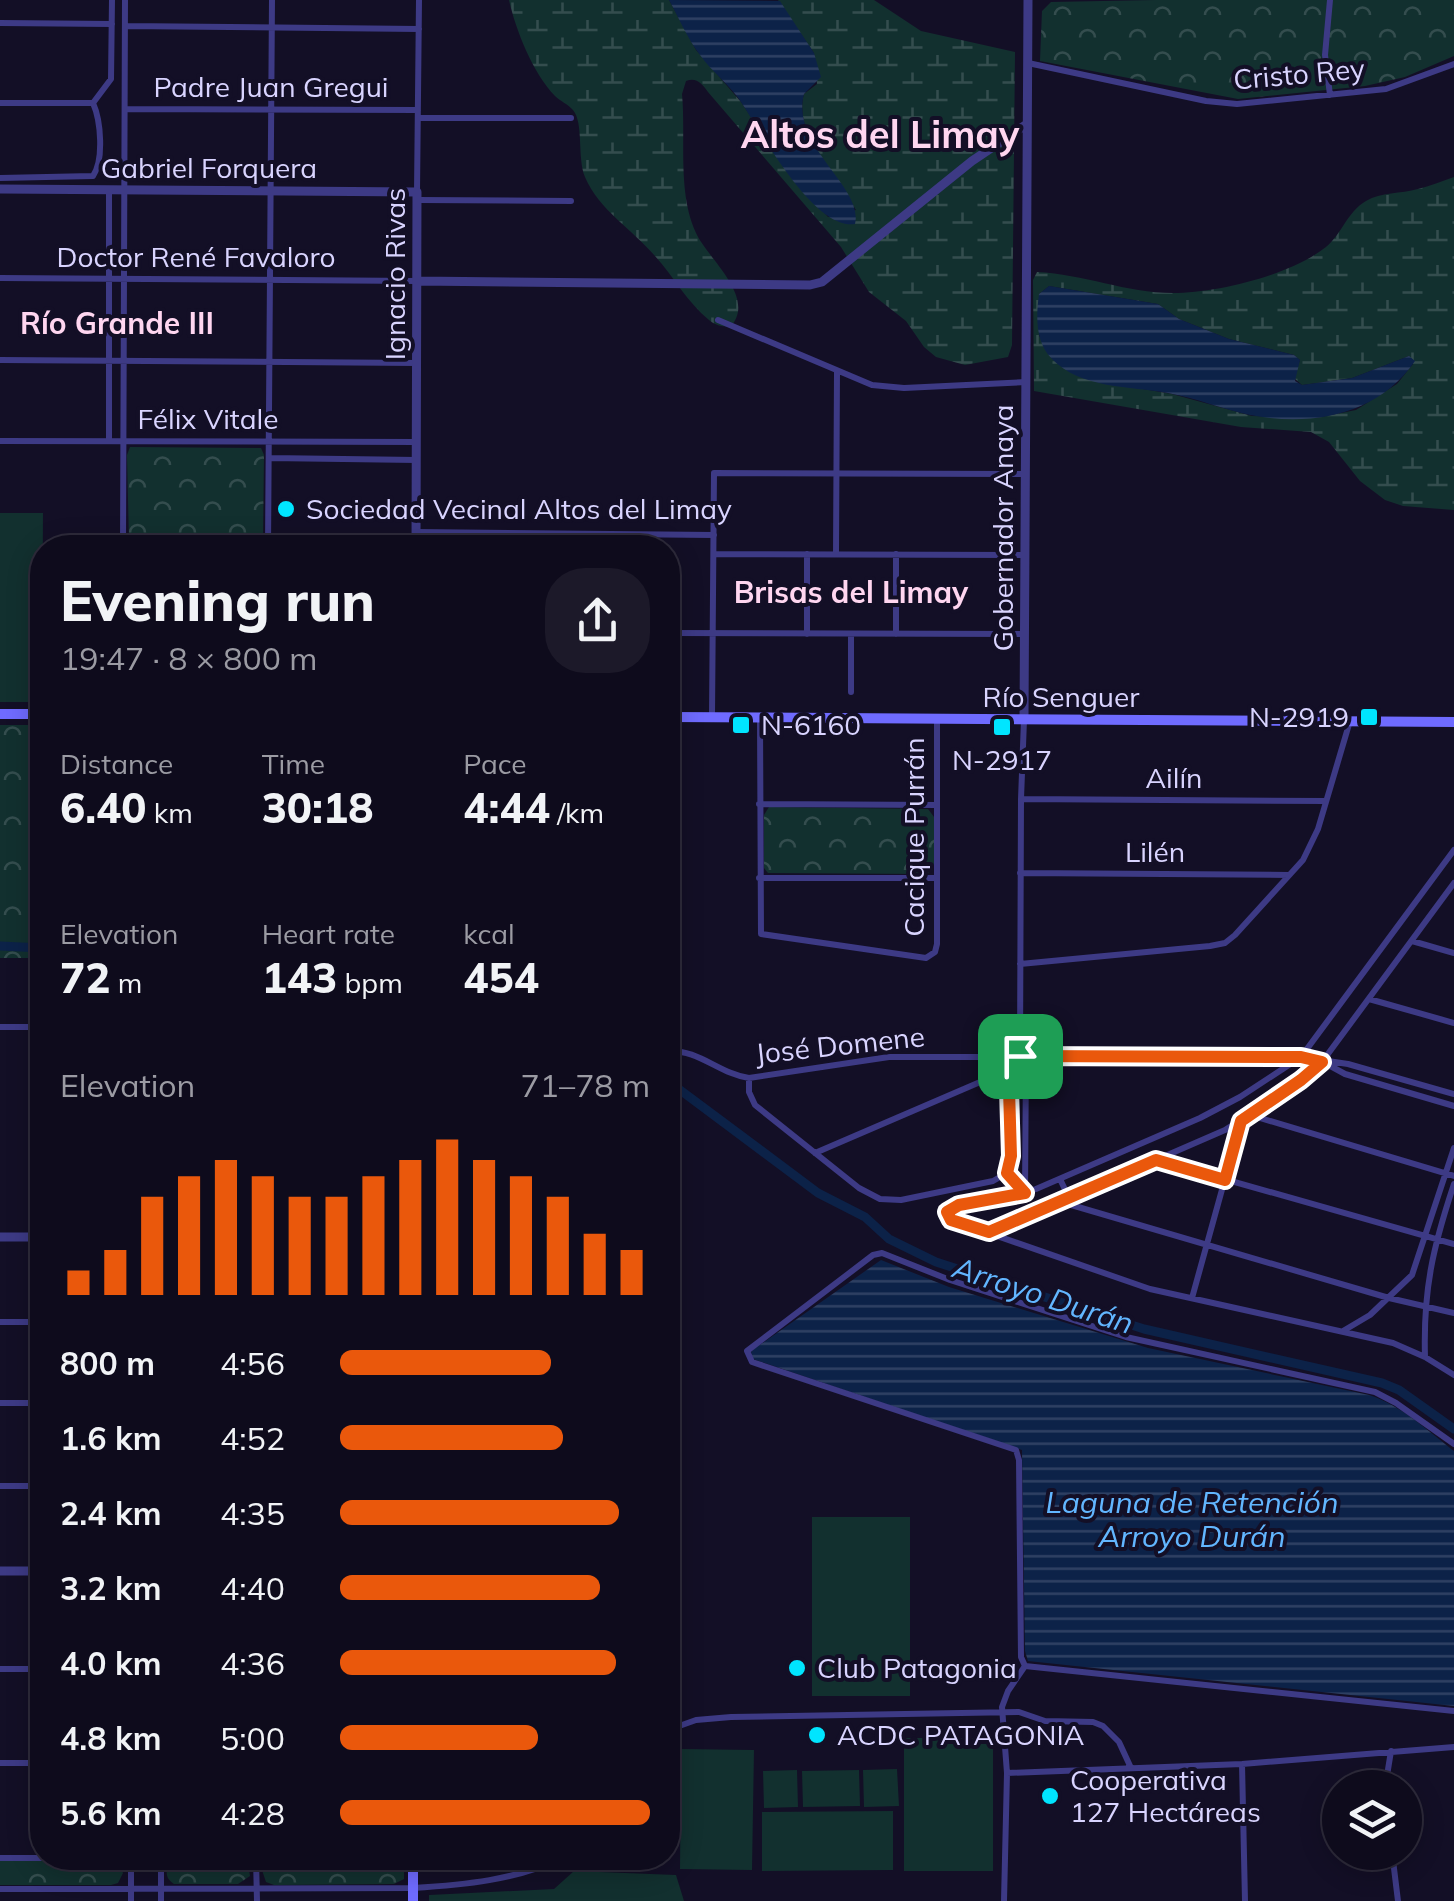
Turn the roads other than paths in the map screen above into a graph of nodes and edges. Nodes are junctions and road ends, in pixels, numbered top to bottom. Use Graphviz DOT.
graph roads {
  1 [pos="112,0"];
  2 [pos="125,0"];
  3 [pos="272,0"];
  4 [pos="419,0"];
  5 [pos="1028,0"];
  6 [pos="1330,0"];
  7 [pos="0,23"];
  8 [pos="112,24"];
  9 [pos="125,26"];
  10 [pos="271,28"];
  11 [pos="419,29"];
  12 [pos="1028,63"];
  13 [pos="1454,64"];
  14 [pos="1330,95"];
  15 [pos="0,103"];
  16 [pos="93,103"];
  17 [pos="124,109"];
  18 [pos="270,110"];
  19 [pos="418,114"];
  20 [pos="571,118"];
  21 [pos="1027,124"];
  22 [pos="0,178"];
  23 [pos="0,190"];
  24 [pos="109,190"];
  25 [pos="124,190"];
  26 [pos="270,191"];
  27 [pos="418,196"];
  28 [pos="571,201"];
  29 [pos="0,278"];
  30 [pos="109,279"];
  31 [pos="124,279"];
  32 [pos="269,280"];
  33 [pos="417,281"];
  34 [pos="718,320"];
  35 [pos="0,360"];
  36 [pos="109,361"];
  37 [pos="124,361"];
  38 [pos="268,362"];
  39 [pos="417,363"];
  40 [pos="837,372"];
  41 [pos="1026,382"];
  42 [pos="0,441"];
  43 [pos="109,441"];
  44 [pos="124,441"];
  45 [pos="267,442"];
  46 [pos="416,442"];
  47 [pos="269,458"];
  48 [pos="416,460"];
  49 [pos="836,474"];
  50 [pos="1026,474"];
  51 [pos="416,532"];
  52 [pos="577,534"];
  53 [pos="714,534"];
  54 [pos="123,535"];
  55 [pos="268,535"];
  56 [pos="714,554"];
  57 [pos="807,554"];
  58 [pos="836,554"];
  59 [pos="896,554"];
  60 [pos="1025,555"];
  61 [pos="680,633"];
  62 [pos="713,634"];
  63 [pos="807,634"];
  64 [pos="851,634"];
  65 [pos="896,634"];
  66 [pos="1025,634"];
  67 [pos="850,692"];
  68 [pos="0,714"];
  69 [pos="30,714"];
  70 [pos="680,717"];
  71 [pos="712,718"];
  72 [pos="760,718"];
  73 [pos="937,718"];
  74 [pos="1024,719"];
  75 [pos="1350,722"];
  76 [pos="1454,722"];
  77 [pos="1020,799"];
  78 [pos="1326,801"];
  79 [pos="759,804"];
  80 [pos="937,805"];
  81 [pos="1454,850"];
  82 [pos="1020,873"];
  83 [pos="1290,875"];
  84 [pos="759,878"];
  85 [pos="937,878"];
  86 [pos="1454,882"];
  87 [pos="1411,940"];
  88 [pos="1454,952"];
  89 [pos="1020,964"];
  90 [pos="1368,999"];
  91 [pos="1454,1024"];
  92 [pos="0,1027"];
  93 [pos="30,1027"];
  94 [pos="680,1052"];
  95 [pos="1008,1056"];
  96 [pos="1023,1056"];
  97 [pos="1301,1057"];
  98 [pos="1322,1062"];
  99 [pos="1008,1070"];
  100 [pos="749,1078"];
  101 [pos="1454,1094"];
  102 [pos="1454,1106"];
  103 [pos="1250,1115"];
  104 [pos="1241,1121"];
  105 [pos="1454,1148"];
  106 [pos="814,1153"];
  107 [pos="1156,1160"];
  108 [pos="1007,1173"];
  109 [pos="1450,1175"];
  110 [pos="1060,1178"];
  111 [pos="1225,1180"];
  112 [pos="1454,1184"];
  113 [pos="1025,1193"];
  114 [pos="1065,1200"];
  115 [pos="989,1232"];
  116 [pos="0,1237"];
  117 [pos="30,1238"];
  118 [pos="1425,1238"];
  119 [pos="1435,1240"];
  120 [pos="1206,1244"];
  121 [pos="1454,1244"];
  122 [pos="1192,1298"];
  123 [pos="1390,1298"];
  124 [pos="1425,1307"];
  125 [pos="1454,1313"];
  126 [pos="0,1322"];
  127 [pos="30,1322"];
  128 [pos="1343,1331"];
  129 [pos="1425,1357"];
  130 [pos="1454,1375"];
  131 [pos="30,1403"];
  132 [pos="0,1404"];
  133 [pos="1454,1444"];
  134 [pos="0,1486"];
  135 [pos="30,1486"];
  136 [pos="0,1571"];
  137 [pos="30,1571"];
  138 [pos="1025,1666"];
  139 [pos="0,1668"];
  140 [pos="30,1668"];
  141 [pos="1454,1711"];
  142 [pos="1002,1713"];
  143 [pos="680,1726"];
  144 [pos="1454,1747"];
  145 [pos="1391,1751"];
  146 [pos="0,1763"];
  147 [pos="30,1763"];
  148 [pos="1242,1764"];
  149 [pos="1130,1768"];
  150 [pos="1388,1770"];
  151 [pos="1007,1772"];
  152 [pos="0,1858"];
  153 [pos="30,1858"];
  154 [pos="131,1870"];
  155 [pos="161,1870"];
  156 [pos="256,1870"];
  157 [pos="415,1870"];
  158 [pos="523,1870"];
  159 [pos="1396,1870"];
  160 [pos="0,1888"];
  161 [pos="131,1888"];
  162 [pos="162,1888"];
  163 [pos="256,1888"];
  164 [pos="413,1888"];
  165 [pos="131,1901"];
  166 [pos="162,1901"];
  167 [pos="257,1901"];
  168 [pos="413,1901"];
  169 [pos="1004,1901"];
  170 [pos="1245,1901"];
  171 [pos="1398,1901"];
  1 -- 8 [label="street"];
  2 -- 9 [label="street"];
  3 -- 10 [label="street"];
  4 -- 11 [label="street, Ignacio Rivas"];
  5 -- 12 [label="street, Gobernador Anaya"];
  6 -- 14 [label="street"];
  7 -- 8 [label="street"];
  8 -- 16 [label="street"];
  9 -- 10 [label="street"];
  9 -- 17 [label="street"];
  10 -- 11 [label="street"];
  10 -- 18 [label="street"];
  11 -- 19 [label="street, Ignacio Rivas"];
  12 -- 14 [label="street, Cristo Rey"];
  12 -- 21 [label="street, Gobernador Anaya"];
  13 -- 14 [label="street, Cristo Rey"];
  15 -- 16 [label="street"];
  16 -- 22 [label="street, Gabriel Forquera"];
  17 -- 18 [label="street, Padre Juan Gregui"];
  17 -- 25 [label="street"];
  18 -- 19 [label="street, Padre Juan Gregui"];
  18 -- 26 [label="street"];
  19 -- 20 [label="street, Padre Juan Gregui"];
  19 -- 27 [label="street, Ignacio Rivas"];
  21 -- 33 [label="street, Doctor René Favaloro"];
  21 -- 41 [label="street, Gobernador Anaya"];
  23 -- 24 [label="street, Gabriel Forquera"];
  24 -- 25 [label="street, Gabriel Forquera"];
  24 -- 30 [label="street"];
  25 -- 26 [label="street, Gabriel Forquera"];
  25 -- 31 [label="street"];
  26 -- 27 [label="street, Gabriel Forquera"];
  26 -- 32 [label="street"];
  27 -- 28 [label="street, Gabriel Forquera"];
  27 -- 33 [label="street, Ignacio Rivas"];
  29 -- 30 [label="street, Doctor René Favaloro"];
  30 -- 31 [label="street, Doctor René Favaloro"];
  30 -- 36 [label="street"];
  31 -- 32 [label="street, Doctor René Favaloro"];
  31 -- 37 [label="street"];
  32 -- 33 [label="street, Doctor René Favaloro"];
  32 -- 38 [label="street"];
  33 -- 39 [label="street, Ignacio Rivas"];
  34 -- 40 [label="street"];
  35 -- 36 [label="street"];
  36 -- 37 [label="street"];
  36 -- 43 [label="street"];
  37 -- 38 [label="street"];
  37 -- 44 [label="street"];
  38 -- 39 [label="street"];
  38 -- 45 [label="street"];
  39 -- 46 [label="street, Ignacio Rivas"];
  40 -- 41 [label="street"];
  40 -- 49 [label="street"];
  41 -- 50 [label="street, Gobernador Anaya"];
  42 -- 43 [label="street, Félix Vitale"];
  43 -- 44 [label="street, Félix Vitale"];
  44 -- 45 [label="street, Félix Vitale"];
  44 -- 54 [label="street"];
  45 -- 46 [label="street, Félix Vitale"];
  45 -- 47 [label="street"];
  46 -- 48 [label="street, Ignacio Rivas"];
  47 -- 48 [label="street, Félix Vitale"];
  47 -- 55 [label="street"];
  48 -- 51 [label="street, Ignacio Rivas"];
  49 -- 50 [label="street"];
  49 -- 53 [label="street"];
  49 -- 58 [label="street"];
  50 -- 60 [label="street, Gobernador Anaya"];
  51 -- 52 [label="street"];
  52 -- 53 [label="street"];
  53 -- 56 [label="street"];
  56 -- 57 [label="street"];
  56 -- 62 [label="street"];
  57 -- 58 [label="street"];
  57 -- 63 [label="street"];
  58 -- 59 [label="street"];
  59 -- 60 [label="street"];
  59 -- 65 [label="street"];
  60 -- 66 [label="street, Gobernador Anaya"];
  61 -- 62 [label="street"];
  62 -- 63 [label="street"];
  62 -- 71 [label="street"];
  63 -- 64 [label="street"];
  64 -- 65 [label="street"];
  64 -- 67 [label="street"];
  65 -- 66 [label="street"];
  66 -- 74 [label="street, Gobernador Anaya"];
  68 -- 69 [label="main road"];
  70 -- 71 [label="main road, Río Senguer"];
  71 -- 72 [label="main road, Río Senguer"];
  72 -- 73 [label="main road, Río Senguer"];
  72 -- 79 [label="street"];
  73 -- 74 [label="main road, Río Senguer"];
  73 -- 80 [label="street, Cacique Purrán"];
  74 -- 75 [label="main road, Río Senguer"];
  74 -- 77 [label="street, Gobernador Anaya"];
  75 -- 76 [label="main road, Río Senguer"];
  75 -- 78 [label="street"];
  77 -- 78 [label="street, Ailín"];
  77 -- 82 [label="street, Gobernador Anaya"];
  78 -- 83 [label="street"];
  79 -- 80 [label="street"];
  79 -- 84 [label="street"];
  80 -- 85 [label="street, Cacique Purrán"];
  81 -- 97 [label="street"];
  82 -- 83 [label="street, Lilén"];
  82 -- 89 [label="street, Gobernador Anaya"];
  83 -- 89 [label="street"];
  84 -- 85 [label="street"];
  84 -- 85 [label="street, Cacique Purrán"];
  86 -- 87 [label="street"];
  87 -- 88 [label="street"];
  87 -- 90 [label="street"];
  89 -- 96 [label="street, Gobernador Anaya"];
  90 -- 91 [label="street"];
  90 -- 98 [label="street"];
  92 -- 93 [label="street"];
  94 -- 100 [label="street, José Domene"];
  95 -- 96 [label="street, José Domene"];
  95 -- 99 [label="street"];
  95 -- 100 [label="street, José Domene"];
  96 -- 97 [label="street, José Domene"];
  96 -- 113 [label="street, Gobernador Anaya"];
  97 -- 98 [label="street, José Domene"];
  97 -- 110 [label="street"];
  98 -- 101 [label="street, José Domene"];
  98 -- 102 [label="street, José Domene"];
  98 -- 103 [label="street"];
  99 -- 106 [label="street"];
  99 -- 108 [label="street"];
  100 -- 106 [label="street"];
  103 -- 104 [label="street"];
  103 -- 109 [label="street"];
  104 -- 107 [label="street"];
  104 -- 111 [label="street"];
  105 -- 109 [label="street"];
  106 -- 108 [label="street"];
  107 -- 111 [label="street"];
  107 -- 114 [label="street"];
  108 -- 113 [label="street"];
  109 -- 118 [label="street"];
  110 -- 113 [label="street"];
  110 -- 114 [label="street"];
  111 -- 118 [label="street"];
  111 -- 120 [label="street"];
  112 -- 119 [label="street"];
  113 -- 115 [label="street"];
  114 -- 115 [label="street"];
  114 -- 120 [label="street"];
  115 -- 122 [label="street"];
  116 -- 117 [label="street"];
  118 -- 119 [label="street"];
  118 -- 123 [label="street"];
  119 -- 121 [label="street"];
  119 -- 124 [label="street"];
  120 -- 122 [label="street"];
  120 -- 123 [label="street"];
  122 -- 128 [label="street"];
  123 -- 124 [label="street"];
  123 -- 128 [label="street"];
  124 -- 125 [label="street"];
  124 -- 129 [label="street"];
  126 -- 127 [label="street"];
  128 -- 129 [label="street"];
  129 -- 130 [label="street"];
  131 -- 132 [label="street"];
  133 -- 138 [label="street"];
  134 -- 135 [label="street"];
  136 -- 137 [label="street"];
  138 -- 141 [label="street"];
  138 -- 142 [label="street"];
  139 -- 140 [label="street"];
  142 -- 143 [label="street"];
  142 -- 149 [label="street"];
  142 -- 151 [label="street"];
  144 -- 145 [label="street"];
  145 -- 148 [label="street"];
  145 -- 150 [label="street"];
  146 -- 147 [label="street"];
  148 -- 149 [label="street"];
  148 -- 170 [label="street"];
  149 -- 151 [label="street"];
  151 -- 169 [label="street"];
  152 -- 153 [label="street"];
  154 -- 161 [label="street"];
  155 -- 162 [label="street"];
  156 -- 163 [label="street"];
  157 -- 164 [label="main road"];
  158 -- 164 [label="street"];
  159 -- 171 [label="street"];
  160 -- 161 [label="street"];
  161 -- 162 [label="street"];
  161 -- 165 [label="street"];
  162 -- 163 [label="street"];
  162 -- 166 [label="street"];
  163 -- 164 [label="street"];
  163 -- 167 [label="street"];
  164 -- 168 [label="main road"];
}
